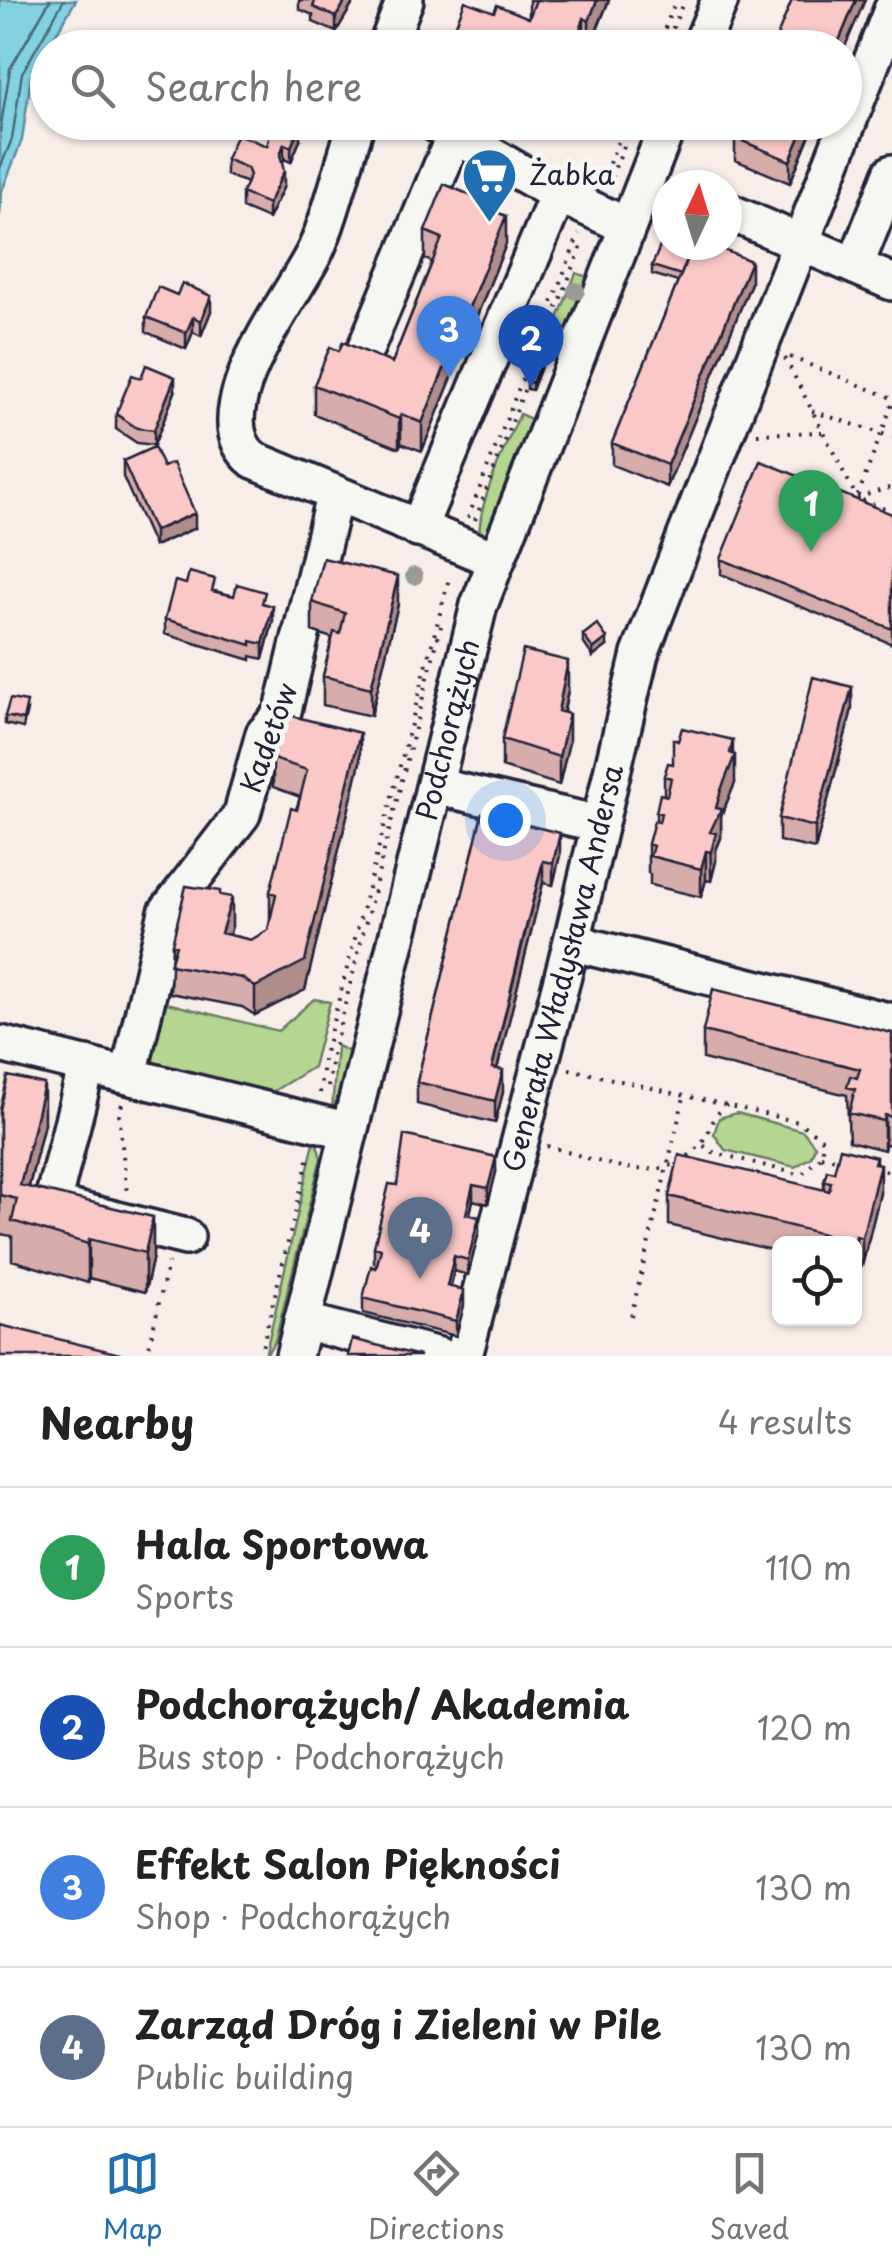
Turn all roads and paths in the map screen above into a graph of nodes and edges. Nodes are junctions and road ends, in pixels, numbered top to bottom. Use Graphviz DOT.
graph roads {
  1 [pos="405,0"];
  2 [pos="676,0"];
  3 [pos="684,0"];
  4 [pos="720,0"];
  5 [pos="892,10"];
  6 [pos="393,30"];
  7 [pos="664,30"];
  8 [pos="672,30"];
  9 [pos="708,30"];
  10 [pos="862,86"];
  11 [pos="350,140"];
  12 [pos="440,140"];
  13 [pos="467,140"];
  14 [pos="619,140"];
  15 [pos="627,140"];
  16 [pos="664,140"];
  17 [pos="841,140"];
  18 [pos="658,170"];
  19 [pos="892,173"];
  20 [pos="599,187"];
  21 [pos="652,188"];
  22 [pos="605,192"];
  23 [pos="558,194"];
  24 [pos="742,218"];
  25 [pos="583,224"];
  26 [pos="627,226"];
  27 [pos="590,227"];
  28 [pos="800,243"];
  29 [pos="855,266"];
  30 [pos="892,282"];
  31 [pos="365,350"];
  32 [pos="892,398"];
  33 [pos="892,405"];
  34 [pos="812,411"];
  35 [pos="822,432"];
  36 [pos="752,434"];
  37 [pos="892,438"];
  38 [pos="892,488"];
  39 [pos="334,496"];
  40 [pos="857,498"];
  41 [pos="892,512"];
  42 [pos="474,522"];
  43 [pos="418,529"];
  44 [pos="463,535"];
  45 [pos="494,559"];
  46 [pos="451,571"];
  47 [pos="457,578"];
  48 [pos="435,786"];
  49 [pos="599,824"];
  50 [pos="572,937"];
  51 [pos="892,1022"];
  52 [pos="0,1044"];
  53 [pos="540,1061"];
  54 [pos="87,1065"];
  55 [pos="129,1075"];
  56 [pos="328,1095"];
  57 [pos="684,1097"];
  58 [pos="320,1104"];
  59 [pos="727,1105"];
  60 [pos="349,1131"];
  61 [pos="313,1137"];
  62 [pos="520,1139"];
  63 [pos="701,1144"];
  64 [pos="822,1156"];
  65 [pos="852,1162"];
  66 [pos="868,1166"];
  67 [pos="666,1170"];
  68 [pos="892,1173"];
  69 [pos="130,1224"];
  70 [pos="180,1236"];
  71 [pos="631,1316"];
  72 [pos="302,1321"];
  73 [pos="146,1356"];
  74 [pos="260,1356"];
  75 [pos="294,1356"];
  76 [pos="439,1356"];
  77 [pos="464,1356"];
  1 -- 6 [label="street"];
  2 -- 7 [label="path"];
  3 -- 8 [label="path"];
  4 -- 9 [label="street"];
  5 -- 10 [label="street, Generała Władysława Andersa"];
  11 -- 39 [label="street"];
  12 -- 31 [label="street"];
  13 -- 23 [label="street"];
  14 -- 20 [label="path"];
  15 -- 22 [label="path"];
  16 -- 18 [label="street, Podchorążych"];
  17 -- 28 [label="street, Generała Władysława Andersa"];
  19 -- 29 [label="street"];
  21 -- 26 [label="street, Podchorążych"];
  23 -- 26 [label="street"];
  23 -- 43 [label="street"];
  24 -- 28 [label="street"];
  25 -- 44 [label="path"];
  26 -- 45 [label="street, Podchorążych"];
  27 -- 42 [label="path"];
  28 -- 29 [label="street"];
  28 -- 49 [label="street, Generała Władysława Andersa"];
  29 -- 30 [label="street"];
  32 -- 34 [label="path"];
  33 -- 40 [label="path"];
  34 -- 35 [label="path"];
  34 -- 37 [label="path"];
  35 -- 36 [label="path"];
  35 -- 40 [label="path"];
  38 -- 40 [label="path"];
  39 -- 43 [label="street"];
  39 -- 55 [label="street, Kadetów"];
  40 -- 41 [label="path"];
  43 -- 45 [label="street"];
  45 -- 48 [label="street, Podchorążych"];
  46 -- 58 [label="path"];
  47 -- 56 [label="path"];
  48 -- 49 [label="street"];
  48 -- 60 [label="street, Podchorążych"];
  49 -- 50 [label="street, Generała Władysława Andersa"];
  50 -- 51 [label="street"];
  50 -- 53 [label="street, Generała Władysława Andersa"];
  52 -- 54 [label="street"];
  53 -- 57 [label="path"];
  53 -- 62 [label="street, Generała Władysława Andersa"];
  54 -- 55 [label="street"];
  54 -- 69 [label="street"];
  55 -- 60 [label="street"];
  55 -- 69 [label="path"];
  57 -- 59 [label="path"];
  57 -- 67 [label="path"];
  59 -- 63 [label="path"];
  59 -- 64 [label="path"];
  60 -- 72 [label="street, Podchorążych"];
  61 -- 74 [label="path"];
  62 -- 67 [label="path"];
  62 -- 77 [label="street, Generała Władysława Andersa"];
  63 -- 64 [label="path"];
  63 -- 67 [label="path"];
  64 -- 65 [label="path"];
  66 -- 68 [label="path"];
  67 -- 71 [label="path"];
  69 -- 70 [label="street"];
  70 -- 73 [label="path"];
  72 -- 75 [label="street, Podchorążych"];
  72 -- 76 [label="street"];
}
